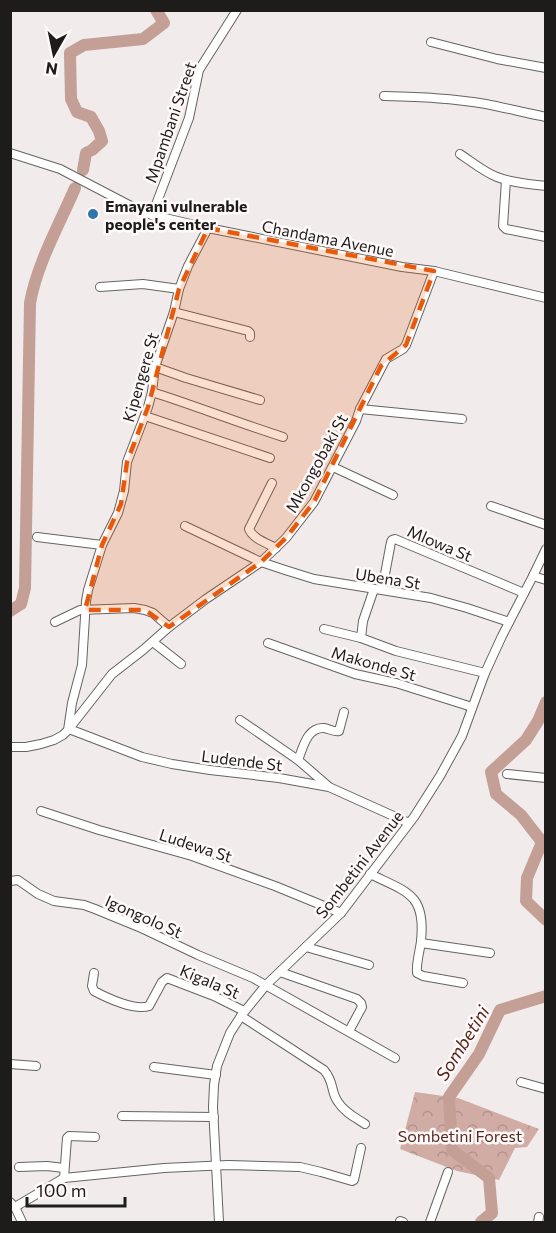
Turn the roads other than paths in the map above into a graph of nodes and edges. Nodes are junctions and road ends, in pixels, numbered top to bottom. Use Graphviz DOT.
graph roads {
  1 [pos="237,10"];
  2 [pos="430,42"];
  3 [pos="546,68"];
  4 [pos="384,96"];
  5 [pos="546,117"];
  6 [pos="10,153"];
  7 [pos="460,154"];
  8 [pos="506,180"];
  9 [pos="546,186"];
  10 [pos="152,215"];
  11 [pos="208,228"];
  12 [pos="546,237"];
  13 [pos="434,271"];
  14 [pos="99,287"];
  15 [pos="179,289"];
  16 [pos="546,298"];
  17 [pos="174,312"];
  18 [pos="250,338"];
  19 [pos="155,367"];
  20 [pos="152,392"];
  21 [pos="260,400"];
  22 [pos="360,409"];
  23 [pos="145,416"];
  24 [pos="462,419"];
  25 [pos="284,437"];
  26 [pos="270,458"];
  27 [pos="333,466"];
  28 [pos="272,483"];
  29 [pos="393,495"];
  30 [pos="491,506"];
  31 [pos="546,525"];
  32 [pos="185,526"];
  33 [pos="37,537"];
  34 [pos="102,545"];
  35 [pos="276,548"];
  36 [pos="546,549"];
  37 [pos="261,562"];
  38 [pos="533,576"];
  39 [pos="546,580"];
  40 [pos="378,590"];
  41 [pos="524,592"];
  42 [pos="86,610"];
  43 [pos="55,622"];
  44 [pos="509,622"];
  45 [pos="169,627"];
  46 [pos="324,629"];
  47 [pos="361,638"];
  48 [pos="153,642"];
  49 [pos="268,643"];
  50 [pos="181,664"];
  51 [pos="485,673"];
  52 [pos="472,707"];
  53 [pos="344,711"];
  54 [pos="240,720"];
  55 [pos="68,730"];
  56 [pos="10,747"];
  57 [pos="298,760"];
  58 [pos="507,774"];
  59 [pos="546,778"];
  60 [pos="329,787"];
  61 [pos="40,811"];
  62 [pos="409,823"];
  63 [pos="370,874"];
  64 [pos="10,881"];
  65 [pos="341,913"];
  66 [pos="421,943"];
  67 [pos="306,947"];
  68 [pos="490,953"];
  69 [pos="369,964"];
  70 [pos="280,972"];
  71 [pos="94,973"];
  72 [pos="463,983"];
  73 [pos="266,985"];
  74 [pos="243,1013"];
  75 [pos="349,1031"];
  76 [pos="395,1058"];
  77 [pos="10,1064"];
  78 [pos="36,1066"];
  79 [pos="154,1067"];
  80 [pos="216,1075"];
  81 [pos="521,1082"];
  82 [pos="546,1089"];
  83 [pos="122,1116"];
  84 [pos="214,1117"];
  85 [pos="365,1124"];
  86 [pos="95,1137"];
  87 [pos="361,1149"];
  88 [pos="217,1165"];
  89 [pos="19,1167"];
  90 [pos="64,1168"];
  91 [pos="448,1172"];
  92 [pos="64,1178"];
  93 [pos="13,1204"];
  94 [pos="22,1222"];
  95 [pos="220,1222"];
  96 [pos="430,1222"];
  1 -- 10 [label="street, Mpambani Street"];
  2 -- 3 [label="street"];
  4 -- 5 [label="street"];
  6 -- 10 [label="street, Chandama Avenue"];
  7 -- 8 [label="street"];
  8 -- 9 [label="street"];
  8 -- 12 [label="street"];
  10 -- 11 [label="street, Chandama Avenue"];
  11 -- 13 [label="street, Chandama Avenue"];
  11 -- 15 [label="street, Kipengere St"];
  13 -- 16 [label="street, Chandama Avenue"];
  13 -- 22 [label="street, Mkongobaki St"];
  14 -- 15 [label="street"];
  15 -- 17 [label="street, Kipengere St"];
  17 -- 18 [label="street"];
  17 -- 19 [label="street, Kipengere St"];
  19 -- 20 [label="street, Kipengere St"];
  19 -- 21 [label="street"];
  20 -- 23 [label="street, Kipengere St"];
  20 -- 25 [label="street"];
  22 -- 24 [label="street"];
  22 -- 27 [label="street, Mkongobaki St"];
  23 -- 26 [label="street"];
  23 -- 34 [label="street, Kipengere St"];
  27 -- 29 [label="street"];
  27 -- 35 [label="street, Mkongobaki St"];
  28 -- 35 [label="street"];
  30 -- 31 [label="street"];
  32 -- 37 [label="street, Ubena St"];
  33 -- 34 [label="street"];
  34 -- 42 [label="street, Kipengere St"];
  35 -- 37 [label="street, Mkongobaki St"];
  36 -- 38 [label="street, Sombetini Avenue"];
  37 -- 40 [label="street, Ubena St"];
  37 -- 45 [label="street, Mkongobaki St"];
  38 -- 39 [label="street"];
  38 -- 41 [label="street, Sombetini Avenue"];
  40 -- 41 [label="street, Mlowa St"];
  40 -- 44 [label="street, Ubena St"];
  40 -- 47 [label="street"];
  41 -- 44 [label="street, Sombetini Avenue"];
  42 -- 43 [label="street"];
  42 -- 45 [label="street"];
  42 -- 55 [label="street, Kipengere St"];
  44 -- 51 [label="street, Sombetini Avenue"];
  45 -- 48 [label="street, Mkongobaki St"];
  46 -- 47 [label="street"];
  47 -- 51 [label="street"];
  48 -- 50 [label="street"];
  48 -- 55 [label="street, Mkongobaki St"];
  49 -- 52 [label="street, Makonde St"];
  51 -- 52 [label="street, Sombetini Avenue"];
  52 -- 62 [label="street, Sombetini Avenue"];
  53 -- 57 [label="street"];
  54 -- 57 [label="street"];
  55 -- 56 [label="street"];
  55 -- 60 [label="street, Ludende St"];
  57 -- 60 [label="street"];
  58 -- 59 [label="street"];
  60 -- 62 [label="street, Ludende St"];
  61 -- 65 [label="street, Ludewa St"];
  62 -- 63 [label="street, Sombetini Avenue"];
  63 -- 65 [label="street, Sombetini Avenue"];
  63 -- 66 [label="street"];
  64 -- 73 [label="street, Igongolo St"];
  65 -- 67 [label="street, Sombetini Avenue"];
  66 -- 68 [label="street"];
  66 -- 72 [label="street"];
  67 -- 69 [label="street"];
  67 -- 70 [label="street, Sombetini Avenue"];
  70 -- 73 [label="street, Sombetini Avenue"];
  70 -- 75 [label="street"];
  71 -- 74 [label="street, Kigala St"];
  73 -- 74 [label="street, Sombetini Avenue"];
  73 -- 75 [label="street, Igongolo St"];
  74 -- 80 [label="street, Sombetini Avenue"];
  74 -- 85 [label="street"];
  75 -- 76 [label="street, Igongolo St"];
  77 -- 78 [label="street"];
  79 -- 80 [label="street"];
  80 -- 84 [label="street, Sombetini Avenue"];
  81 -- 82 [label="street"];
  83 -- 84 [label="street"];
  84 -- 88 [label="street, Sombetini Avenue"];
  86 -- 90 [label="street"];
  87 -- 88 [label="street"];
  88 -- 92 [label="street"];
  88 -- 95 [label="street, Sombetini Avenue"];
  89 -- 90 [label="street"];
  90 -- 92 [label="street"];
  91 -- 96 [label="street"];
  92 -- 93 [label="street"];
  93 -- 94 [label="street"];
}
